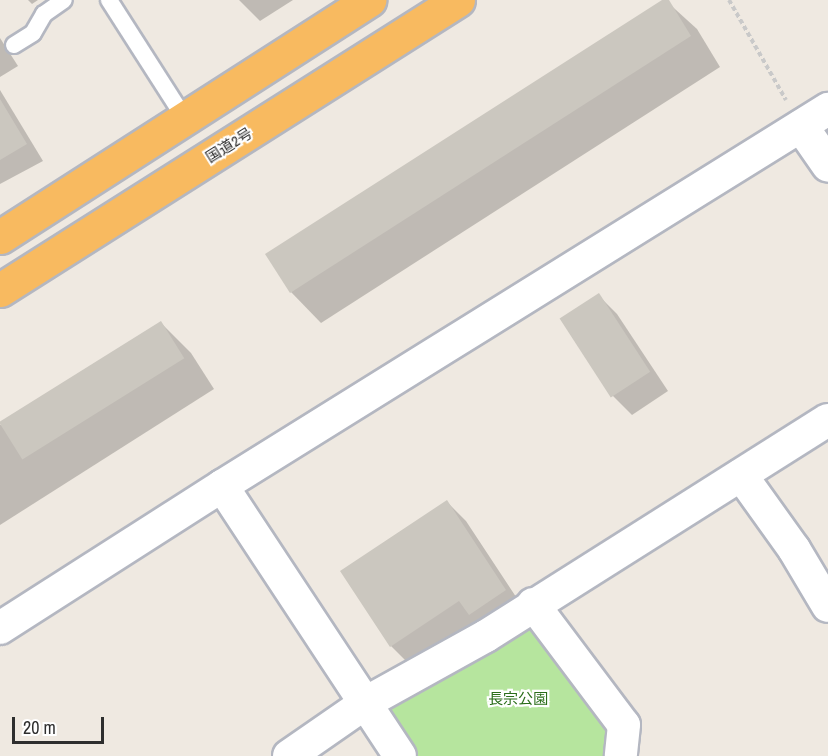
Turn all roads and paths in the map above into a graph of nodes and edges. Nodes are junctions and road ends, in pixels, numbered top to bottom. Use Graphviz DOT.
graph roads {
  1 [pos="64,0"];
  2 [pos="109,0"];
  3 [pos="369,0"];
  4 [pos="458,0"];
  5 [pos="729,0"];
  6 [pos="14,45"];
  7 [pos="828,109"];
  8 [pos="185,118"];
  9 [pos="801,126"];
  10 [pos="828,165"];
  11 [pos="0,237"];
  12 [pos="0,290"];
  13 [pos="828,420"];
  14 [pos="741,475"];
  15 [pos="222,486"];
  16 [pos="533,604"];
  17 [pos="828,606"];
  18 [pos="0,628"];
  19 [pos="367,702"];
  20 [pos="289,756"];
  21 [pos="400,756"];
  22 [pos="621,756"];
  1 -- 6 [label="lane"];
  2 -- 8 [label="lane"];
  3 -- 8 [label="highway"];
  4 -- 12 [label="highway, 国道2号"];
  5 -- 9 [label="path"];
  7 -- 9 [label="street"];
  8 -- 11 [label="highway"];
  9 -- 10 [label="street"];
  9 -- 15 [label="street"];
  13 -- 14 [label="street"];
  14 -- 16 [label="street"];
  14 -- 17 [label="street"];
  15 -- 18 [label="street"];
  15 -- 19 [label="street"];
  16 -- 19 [label="street"];
  16 -- 22 [label="street"];
  19 -- 20 [label="street"];
  19 -- 21 [label="street"];
}
